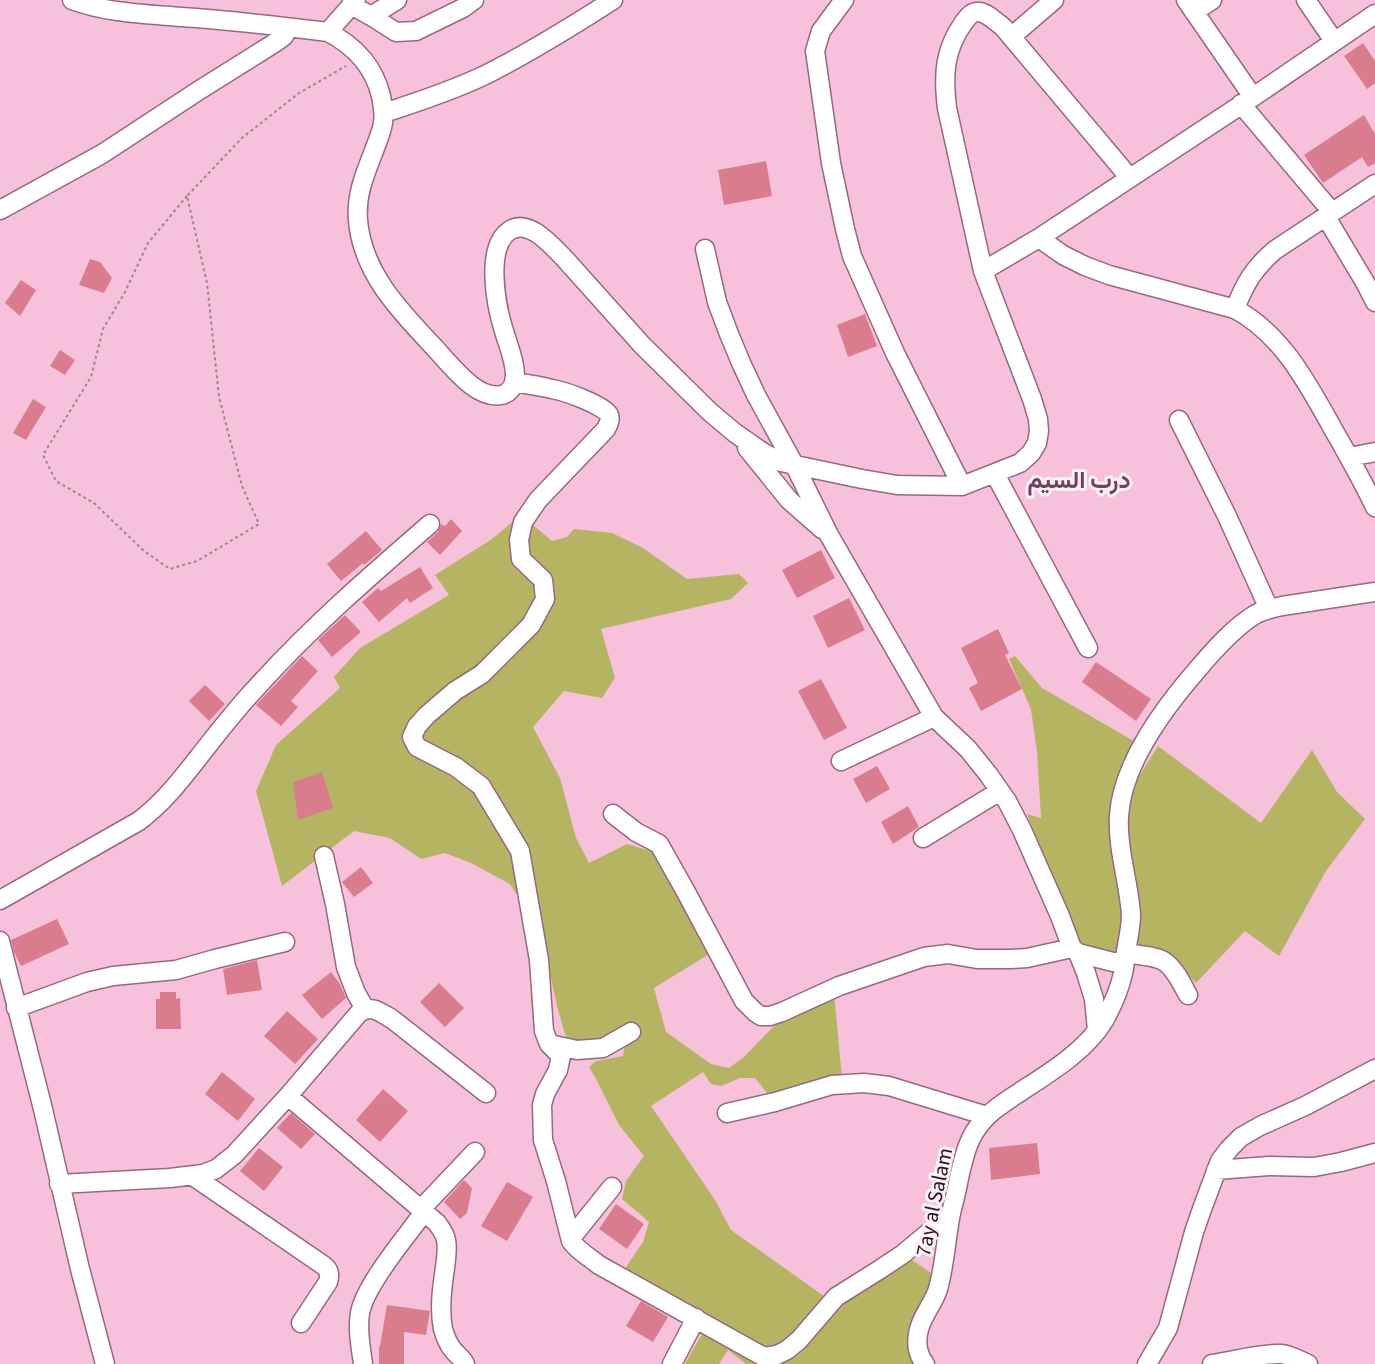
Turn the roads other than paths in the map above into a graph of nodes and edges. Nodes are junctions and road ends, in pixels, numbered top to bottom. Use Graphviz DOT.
graph roads {
  1 [pos="72,0"];
  2 [pos="397,0"];
  3 [pos="474,0"];
  4 [pos="613,0"];
  5 [pos="844,0"];
  6 [pos="1054,0"];
  7 [pos="1212,0"];
  8 [pos="1305,0"];
  9 [pos="353,3"];
  10 [pos="1190,6"];
  11 [pos="1375,14"];
  12 [pos="371,16"];
  13 [pos="288,27"];
  14 [pos="328,32"];
  15 [pos="1011,37"];
  16 [pos="1334,41"];
  17 [pos="1247,100"];
  18 [pos="384,113"];
  19 [pos="1129,177"];
  20 [pos="1375,184"];
  21 [pos="0,210"];
  22 [pos="1329,215"];
  23 [pos="1039,238"];
  24 [pos="705,249"];
  25 [pos="984,271"];
  26 [pos="1375,302"];
  27 [pos="1235,309"];
  28 [pos="514,382"];
  29 [pos="1179,420"];
  30 [pos="735,433"];
  31 [pos="1375,452"];
  32 [pos="1349,457"];
  33 [pos="795,466"];
  34 [pos="995,474"];
  35 [pos="962,486"];
  36 [pos="1375,507"];
  37 [pos="430,524"];
  38 [pos="829,535"];
  39 [pos="1375,592"];
  40 [pos="1269,609"];
  41 [pos="1088,648"];
  42 [pos="934,717"];
  43 [pos="841,761"];
  44 [pos="1000,791"];
  45 [pos="613,814"];
  46 [pos="147,815"];
  47 [pos="157,830"];
  48 [pos="923,838"];
  49 [pos="324,856"];
  50 [pos="0,900"];
  51 [pos="0,941"];
  52 [pos="285,942"];
  53 [pos="1075,950"];
  54 [pos="1125,958"];
  55 [pos="3,970"];
  56 [pos="1188,995"];
  57 [pos="16,1008"];
  58 [pos="365,1009"];
  59 [pos="1097,1030"];
  60 [pos="631,1032"];
  61 [pos="549,1044"];
  62 [pos="1375,1069"];
  63 [pos="486,1093"];
  64 [pos="288,1096"];
  65 [pos="727,1113"];
  66 [pos="987,1116"];
  67 [pos="475,1152"];
  68 [pos="1375,1154"];
  69 [pos="1216,1170"];
  70 [pos="193,1176"];
  71 [pos="59,1184"];
  72 [pos="612,1187"];
  73 [pos="422,1211"];
  74 [pos="951,1214"];
  75 [pos="571,1238"];
  76 [pos="696,1318"];
  77 [pos="301,1323"];
  78 [pos="105,1364"];
  79 [pos="363,1364"];
  80 [pos="465,1364"];
  81 [pos="672,1364"];
  82 [pos="925,1364"];
  83 [pos="1147,1364"];
  84 [pos="1212,1364"];
  85 [pos="1308,1364"];
  1 -- 13 [label="street"];
  2 -- 12 [label="street"];
  3 -- 12 [label="street"];
  4 -- 18 [label="street"];
  5 -- 35 [label="street"];
  6 -- 15 [label="street"];
  7 -- 10 [label="street"];
  8 -- 16 [label="street"];
  9 -- 12 [label="street"];
  9 -- 14 [label="street"];
  10 -- 17 [label="street"];
  11 -- 16 [label="street"];
  13 -- 14 [label="street"];
  13 -- 21 [label="street"];
  14 -- 18 [label="street"];
  15 -- 19 [label="street"];
  15 -- 25 [label="street"];
  16 -- 17 [label="street"];
  17 -- 19 [label="street"];
  17 -- 22 [label="street"];
  18 -- 28 [label="street"];
  19 -- 23 [label="street"];
  20 -- 22 [label="street"];
  22 -- 26 [label="street"];
  22 -- 27 [label="street"];
  23 -- 25 [label="street"];
  23 -- 27 [label="street"];
  24 -- 33 [label="street"];
  25 -- 34 [label="street"];
  27 -- 32 [label="street"];
  28 -- 30 [label="street"];
  28 -- 61 [label="street"];
  29 -- 40 [label="street"];
  30 -- 33 [label="street"];
  30 -- 38 [label="street"];
  31 -- 32 [label="street"];
  32 -- 36 [label="street"];
  33 -- 35 [label="street"];
  33 -- 38 [label="street"];
  34 -- 35 [label="street"];
  34 -- 41 [label="street"];
  37 -- 46 [label="street"];
  38 -- 42 [label="street"];
  39 -- 40 [label="street"];
  40 -- 54 [label="street, 7ay al Salam"];
  42 -- 43 [label="street"];
  42 -- 44 [label="street"];
  44 -- 48 [label="street"];
  44 -- 53 [label="street"];
  45 -- 53 [label="street"];
  46 -- 47 [label="street"];
  46 -- 50 [label="street"];
  49 -- 58 [label="street"];
  51 -- 55 [label="street"];
  52 -- 57 [label="street"];
  53 -- 54 [label="street"];
  53 -- 59 [label="street"];
  54 -- 56 [label="street"];
  54 -- 59 [label="street, 7ay al Salam"];
  55 -- 57 [label="street"];
  57 -- 71 [label="street"];
  58 -- 63 [label="street"];
  58 -- 64 [label="street"];
  59 -- 66 [label="street, 7ay al Salam"];
  60 -- 61 [label="street"];
  61 -- 75 [label="street"];
  62 -- 69 [label="street"];
  64 -- 70 [label="street"];
  64 -- 73 [label="street"];
  65 -- 66 [label="street"];
  66 -- 74 [label="street, 7ay al Salam"];
  67 -- 73 [label="street"];
  68 -- 69 [label="street"];
  69 -- 83 [label="street"];
  70 -- 71 [label="street"];
  70 -- 77 [label="street"];
  71 -- 78 [label="street"];
  72 -- 75 [label="street"];
  73 -- 79 [label="street"];
  73 -- 80 [label="street"];
  74 -- 76 [label="street"];
  74 -- 82 [label="street, 7ay al Salam"];
  75 -- 76 [label="street"];
  76 -- 81 [label="street"];
  84 -- 85 [label="street"];
}
